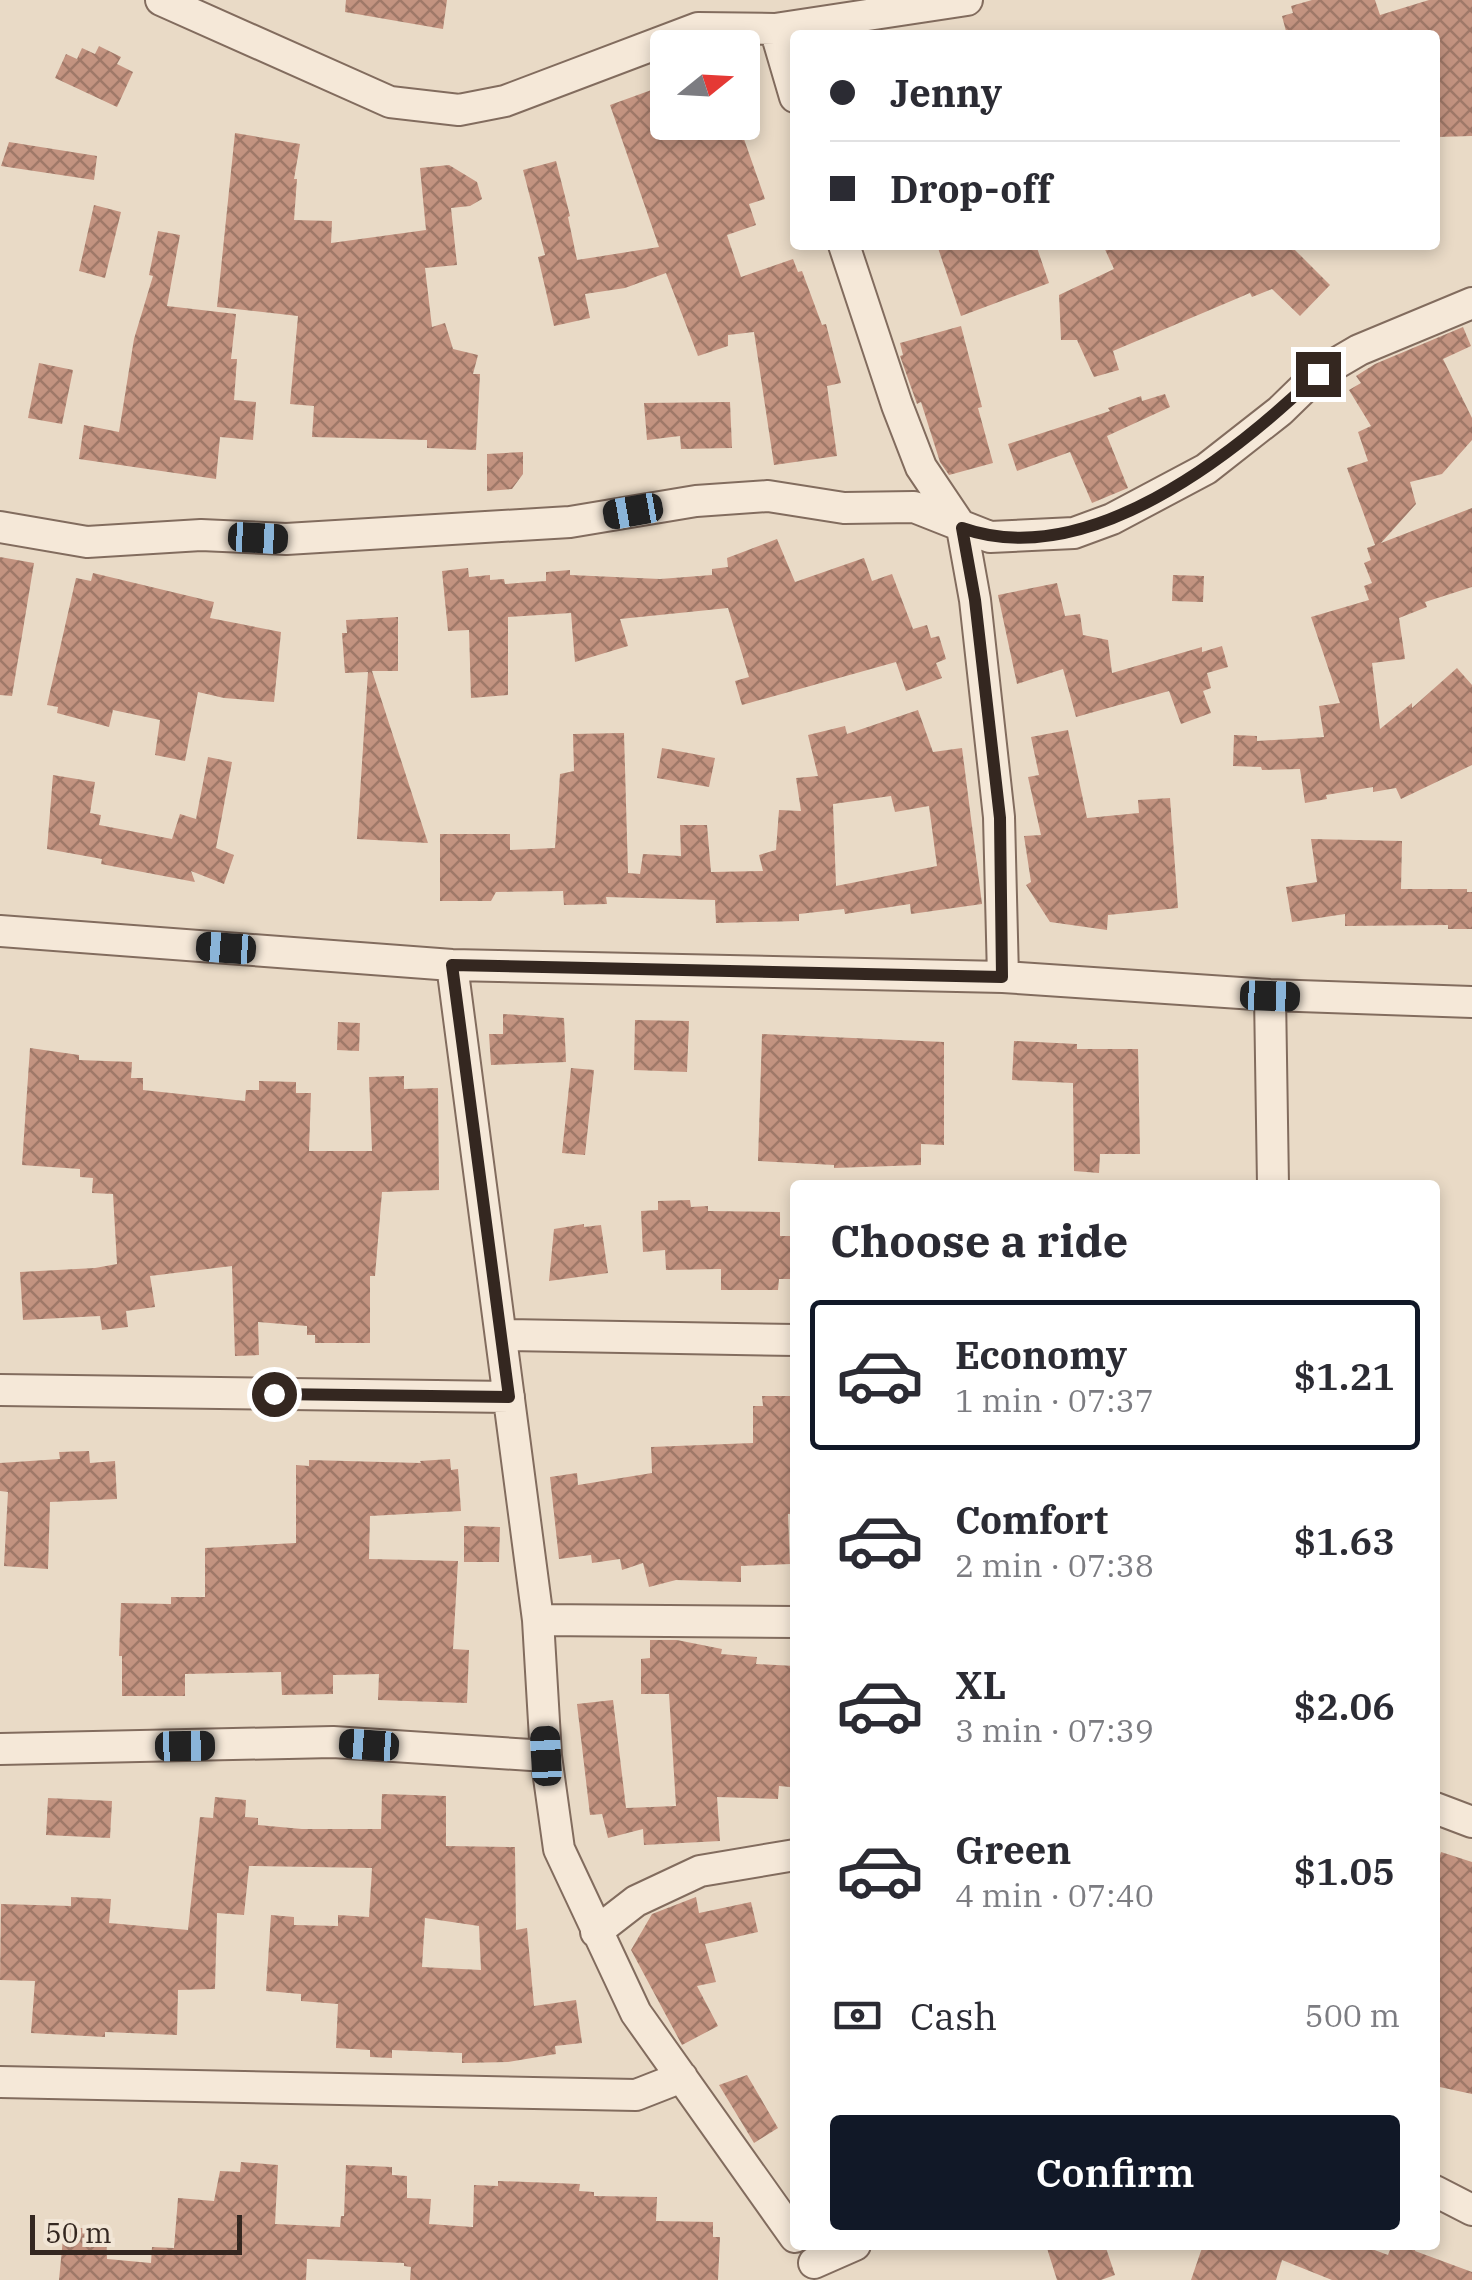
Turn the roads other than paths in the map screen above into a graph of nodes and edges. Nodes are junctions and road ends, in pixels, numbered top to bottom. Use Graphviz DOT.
graph roads {
  1 [pos="161,0"];
  2 [pos="967,0"];
  3 [pos="693,14"];
  4 [pos="775,29"];
  5 [pos="790,79"];
  6 [pos="846,250"];
  7 [pos="1472,303"];
  8 [pos="0,526"];
  9 [pos="962,528"];
  10 [pos="0,931"];
  11 [pos="452,965"];
  12 [pos="1002,977"];
  13 [pos="1270,996"];
  14 [pos="1472,1002"];
  15 [pos="1274,1180"];
  16 [pos="501,1334"];
  17 [pos="790,1340"];
  18 [pos="0,1390"];
  19 [pos="509,1397"];
  20 [pos="538,1620"];
  21 [pos="790,1622"];
  22 [pos="0,1750"];
  23 [pos="546,1756"];
  24 [pos="1440,1810"];
  25 [pos="1472,1822"];
  26 [pos="790,1856"];
  27 [pos="596,1932"];
  28 [pos="682,2078"];
  29 [pos="0,2082"];
  30 [pos="1440,2194"];
  31 [pos="1472,2210"];
  32 [pos="790,2229"];
  33 [pos="843,2250"];
  34 [pos="813,2263"];
  1 -- 3 [label="street"];
  2 -- 4 [label="street"];
  3 -- 4 [label="street"];
  4 -- 5 [label="street"];
  6 -- 9 [label="street"];
  7 -- 9 [label="street"];
  8 -- 9 [label="street"];
  9 -- 12 [label="street"];
  10 -- 11 [label="street"];
  11 -- 12 [label="street"];
  11 -- 16 [label="street"];
  12 -- 13 [label="street"];
  13 -- 14 [label="street"];
  13 -- 15 [label="street"];
  16 -- 17 [label="street"];
  16 -- 19 [label="street"];
  18 -- 19 [label="street"];
  19 -- 20 [label="street"];
  20 -- 21 [label="street"];
  20 -- 23 [label="street"];
  22 -- 23 [label="street"];
  23 -- 27 [label="street"];
  24 -- 25 [label="street"];
  26 -- 27 [label="street"];
  27 -- 28 [label="street"];
  28 -- 29 [label="street"];
  28 -- 32 [label="street"];
  30 -- 31 [label="street"];
  33 -- 34 [label="street"];
}
